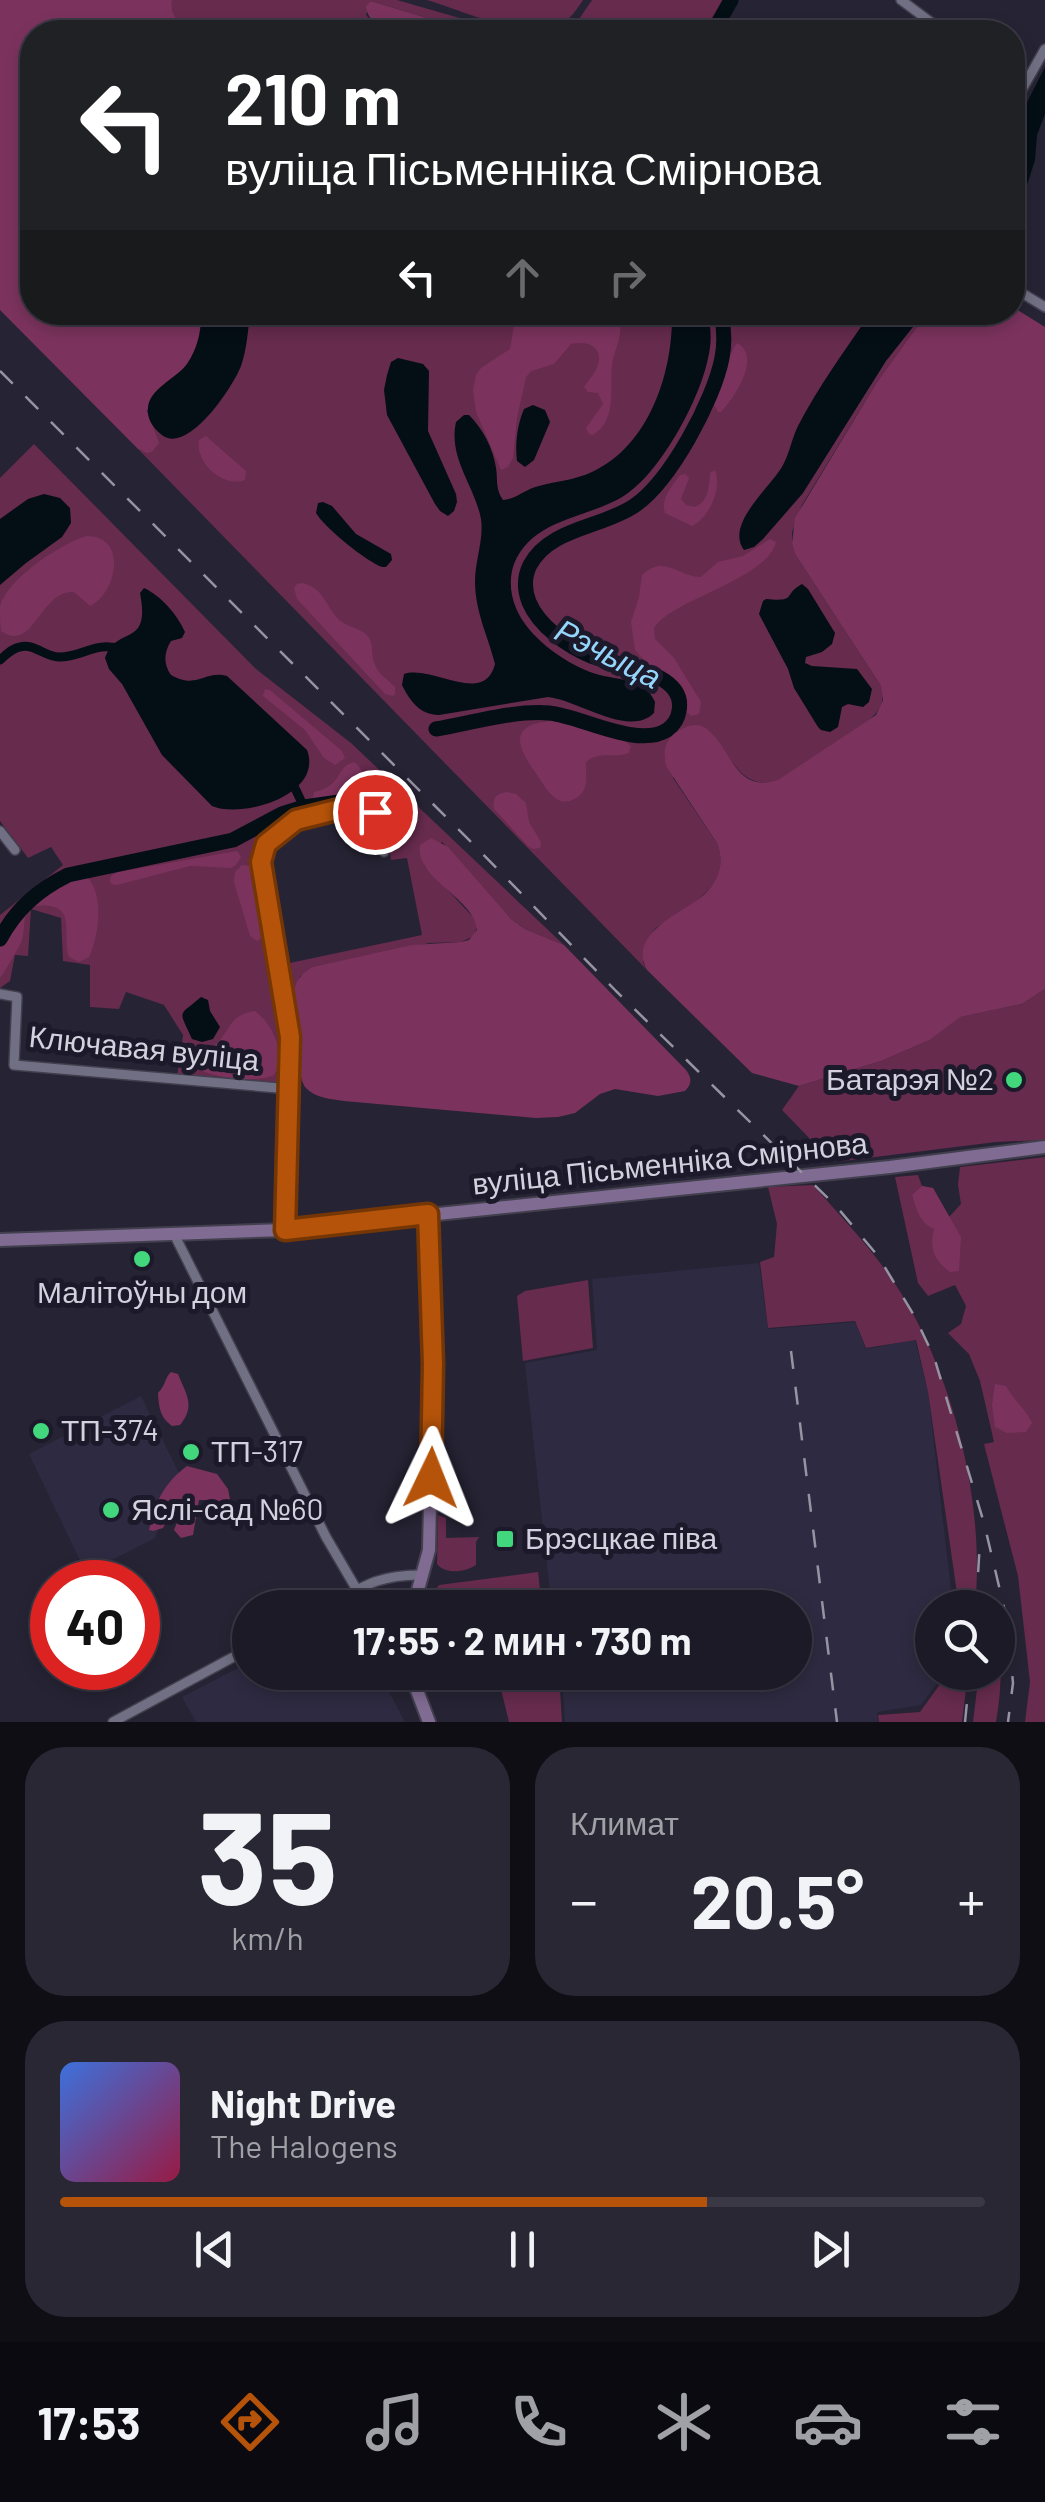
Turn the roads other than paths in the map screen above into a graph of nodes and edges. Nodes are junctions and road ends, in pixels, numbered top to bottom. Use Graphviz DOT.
graph roads {
  1 [pos="901,0"];
  2 [pos="928,20"];
  3 [pos="1045,49"];
  4 [pos="1026,81"];
  5 [pos="0,831"];
  6 [pos="14,850"];
  7 [pos="384,852"];
  8 [pos="0,994"];
  9 [pos="290,1089"];
  10 [pos="1045,1147"];
  11 [pos="428,1214"];
  12 [pos="285,1230"];
  13 [pos="174,1234"];
  14 [pos="0,1240"];
  15 [pos="424,1575"];
  16 [pos="356,1590"];
  17 [pos="419,1590"];
  18 [pos="232,1658"];
  19 [pos="417,1690"];
  20 [pos="120,1720"];
  21 [pos="429,1722"];
  1 -- 2 [label="street"];
  3 -- 4 [label="street"];
  5 -- 6 [label="street"];
  7 -- 9 [label="street, Ключавая вуліца"];
  8 -- 9 [label="street, Ключавая вуліца"];
  9 -- 12 [label="street, Ключавая вуліца"];
  10 -- 11 [label="main road, вуліца Пісьменніка Смірнова"];
  11 -- 12 [label="main road, вуліца Пісьменніка Смірнова"];
  11 -- 15 [label="main road"];
  12 -- 13 [label="main road, вуліца Пісьменніка Смірнова"];
  13 -- 14 [label="main road, вуліца Пісьменніка Смірнова"];
  13 -- 16 [label="street"];
  15 -- 16 [label="street"];
  15 -- 17 [label="main road"];
  18 -- 20 [label="street"];
  19 -- 21 [label="main road"];
}
